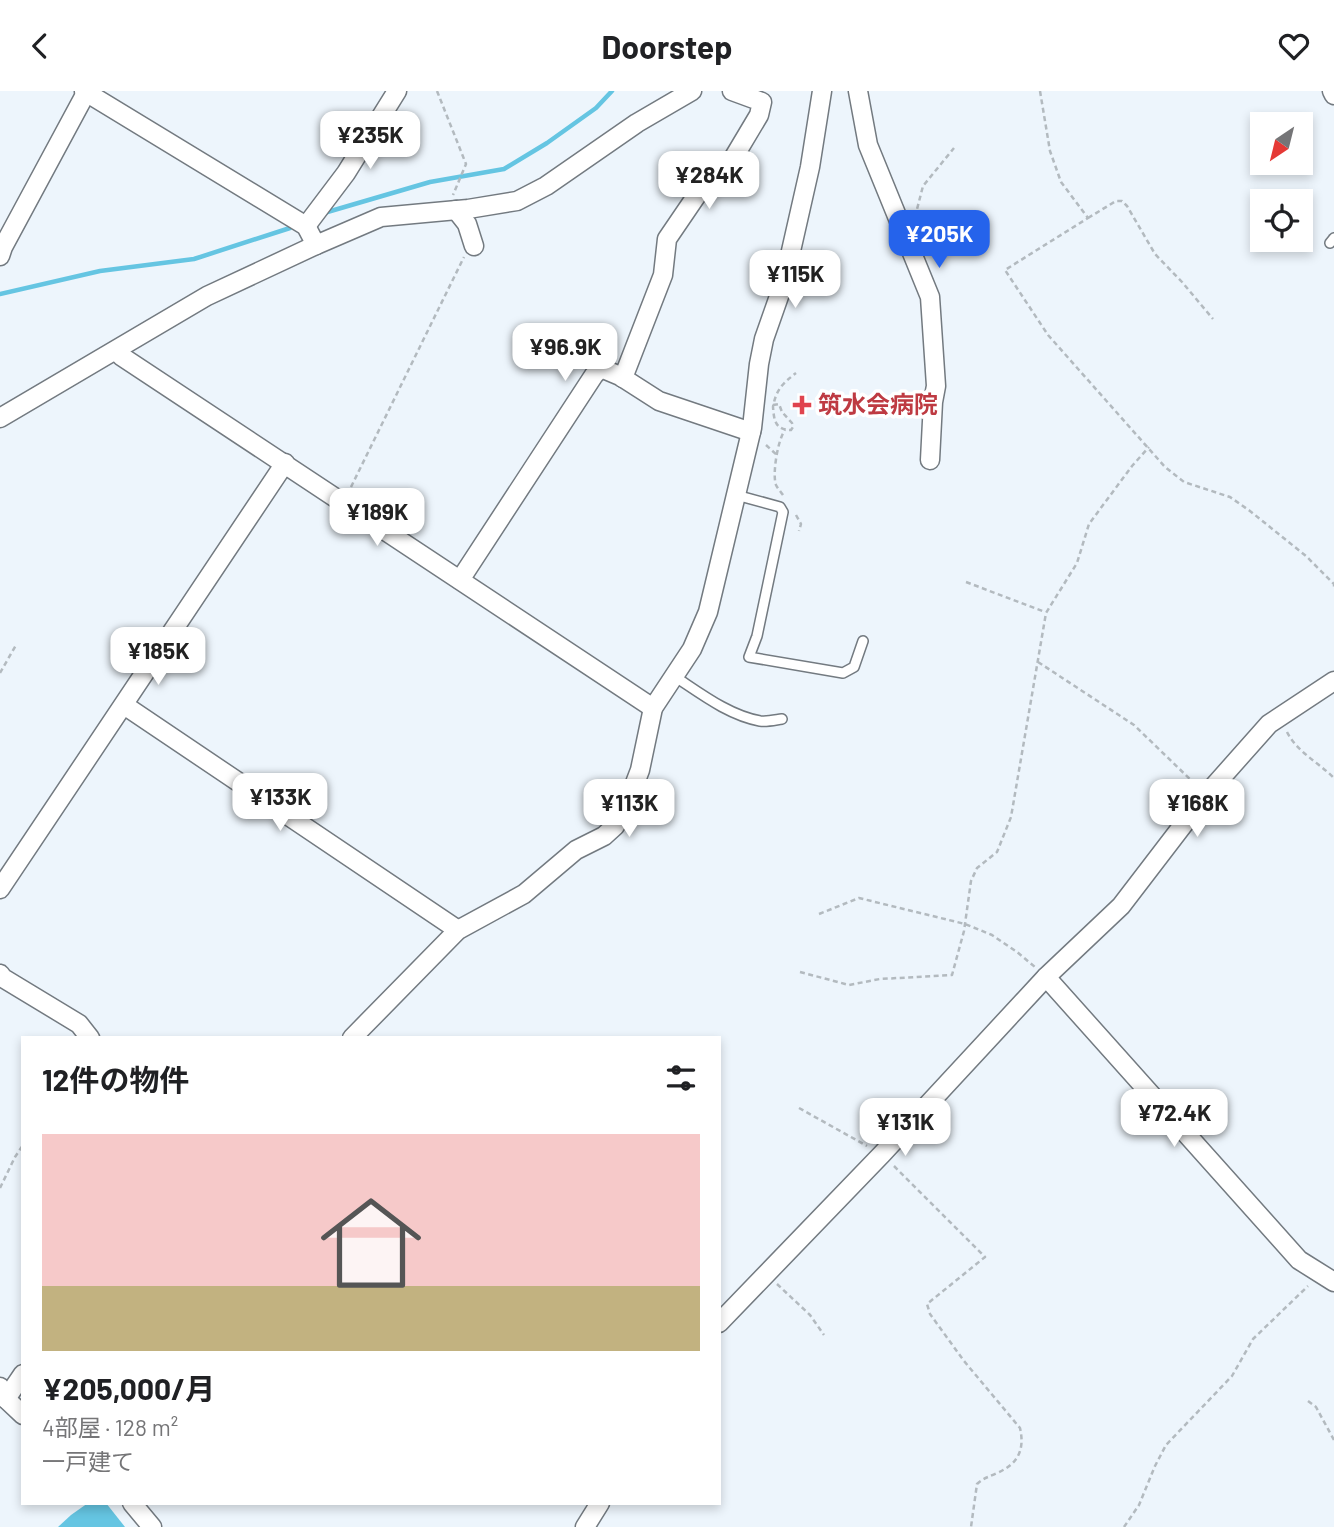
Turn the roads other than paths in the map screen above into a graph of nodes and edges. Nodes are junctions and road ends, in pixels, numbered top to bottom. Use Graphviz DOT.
graph roads {
  1 [pos="86,91"];
  2 [pos="397,91"];
  3 [pos="692,91"];
  4 [pos="732,91"];
  5 [pos="822,91"];
  6 [pos="858,91"];
  7 [pos="453,211"];
  8 [pos="306,226"];
  9 [pos="473,243"];
  10 [pos="316,244"];
  11 [pos="1,249"];
  12 [pos="121,356"];
  13 [pos="623,378"];
  14 [pos="0,418"];
  15 [pos="751,432"];
  16 [pos="930,460"];
  17 [pos="285,463"];
  18 [pos="736,495"];
  19 [pos="460,580"];
  20 [pos="863,641"];
  21 [pos="674,676"];
  22 [pos="1334,681"];
  23 [pos="124,705"];
  24 [pos="653,708"];
  25 [pos="782,719"];
  26 [pos="0,889"];
  27 [pos="457,930"];
  28 [pos="0,974"];
  29 [pos="1046,977"];
  30 [pos="88,1036"];
  31 [pos="354,1036"];
  32 [pos="1334,1282"];
  33 [pos="726,1306"];
  34 [pos="21,1376"];
  35 [pos="3,1393"];
  36 [pos="21,1413"];
  37 [pos="134,1505"];
  38 [pos="599,1505"];
  39 [pos="152,1527"];
  40 [pos="585,1527"];
  1 -- 8 [label="street"];
  1 -- 11 [label="street"];
  2 -- 8 [label="street"];
  3 -- 7 [label="street"];
  4 -- 13 [label="street"];
  5 -- 15 [label="street"];
  6 -- 16 [label="street"];
  7 -- 9 [label="street"];
  7 -- 10 [label="street"];
  8 -- 10 [label="street"];
  10 -- 14 [label="street"];
  12 -- 17 [label="street"];
  13 -- 15 [label="street"];
  13 -- 19 [label="street"];
  15 -- 18 [label="street"];
  17 -- 19 [label="street"];
  17 -- 23 [label="street"];
  18 -- 20 [label="lane"];
  18 -- 21 [label="street"];
  19 -- 24 [label="street"];
  21 -- 24 [label="street"];
  21 -- 25 [label="lane"];
  22 -- 29 [label="street"];
  23 -- 26 [label="street"];
  23 -- 27 [label="street"];
  24 -- 27 [label="street"];
  27 -- 31 [label="street"];
  28 -- 30 [label="street"];
  29 -- 32 [label="street"];
  29 -- 33 [label="street"];
  34 -- 35 [label="street"];
  35 -- 36 [label="street"];
  37 -- 39 [label="street"];
  38 -- 40 [label="street"];
}
